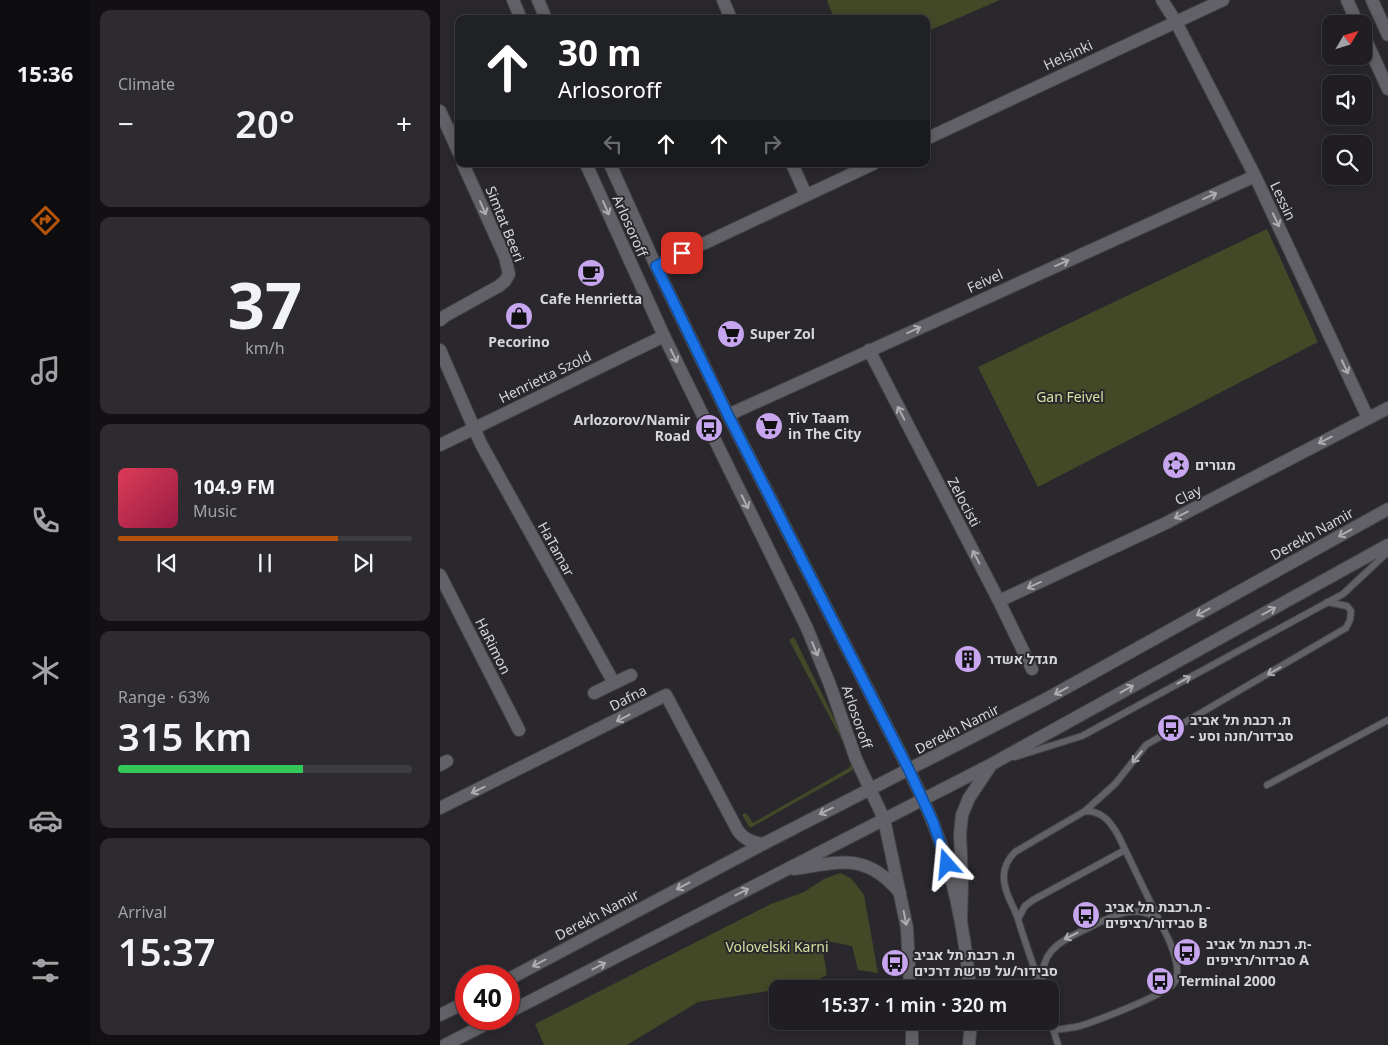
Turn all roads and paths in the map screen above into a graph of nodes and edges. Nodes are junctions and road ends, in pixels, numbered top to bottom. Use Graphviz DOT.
graph roads {
  1 [pos="513,0"];
  2 [pos="538,0"];
  3 [pos="723,0"];
  4 [pos="1162,0"];
  5 [pos="1224,0"];
  6 [pos="1347,0"];
  7 [pos="1372,0"];
  8 [pos="519,15"];
  9 [pos="544,15"];
  10 [pos="729,15"];
  11 [pos="1354,15"];
  12 [pos="1176,22"];
  13 [pos="1388,35"];
  14 [pos="1372,54"];
  15 [pos="1388,89"];
  16 [pos="440,111"];
  17 [pos="930,137"];
  18 [pos="455,144"];
  19 [pos="465,167"];
  20 [pos="587,167"];
  21 [pos="611,167"];
  22 [pos="793,167"];
  23 [pos="867,167"];
  24 [pos="1255,176"];
  25 [pos="806,195"];
  26 [pos="656,266"];
  27 [pos="440,320"];
  28 [pos="664,336"];
  29 [pos="440,350"];
  30 [pos="869,350"];
  31 [pos="1388,408"];
  32 [pos="728,415"];
  33 [pos="1368,418"];
  34 [pos="473,429"];
  35 [pos="440,446"];
  36 [pos="1388,509"];
  37 [pos="1388,546"];
  38 [pos="1388,552"];
  39 [pos="440,575"];
  40 [pos="999,600"];
  41 [pos="1327,602"];
  42 [pos="1032,669"];
  43 [pos="631,675"];
  44 [pos="614,683"];
  45 [pos="594,693"];
  46 [pos="1388,720"];
  47 [pos="519,730"];
  48 [pos="992,764"];
  49 [pos="909,770"];
  50 [pos="1267,785"];
  51 [pos="870,789"];
  52 [pos="923,799"];
  53 [pos="440,808"];
  54 [pos="1085,811"];
  55 [pos="884,819"];
  56 [pos="763,844"];
  57 [pos="1125,850"];
  58 [pos="784,870"];
  59 [pos="900,893"];
  60 [pos="1018,920"];
  61 [pos="961,921"];
  62 [pos="1159,922"];
  63 [pos="520,973"];
  64 [pos="910,980"];
  65 [pos="969,980"];
  66 [pos="1038,980"];
  67 [pos="1042,980"];
  68 [pos="520,1006"];
  69 [pos="455,1008"];
  70 [pos="440,1015"];
  71 [pos="1059,1029"];
  72 [pos="474,1030"];
  73 [pos="912,1030"];
  74 [pos="970,1030"];
  75 [pos="1054,1030"];
  76 [pos="445,1045"];
  77 [pos="912,1045"];
  78 [pos="969,1045"];
  79 [pos="1058,1045"];
  1 -- 8 [label="street"];
  2 -- 9 [label="street"];
  3 -- 10 [label="street"];
  4 -- 12 [label="street, Lessin"];
  5 -- 12 [label="street, Helsinki"];
  6 -- 11 [label="street"];
  7 -- 13 [label="street"];
  12 -- 17 [label="street, Helsinki"];
  12 -- 24 [label="street, Lessin"];
  14 -- 15 [label="street"];
  16 -- 18 [label="street"];
  19 -- 27 [label="street, Simtat Beeri, one-way"];
  20 -- 28 [label="street, Arlosoroff, one-way"];
  21 -- 26 [label="street, Arlosoroff"];
  22 -- 25 [label="street"];
  23 -- 25 [label="street"];
  30 -- 24 [label="street, Feivel, one-way"];
  24 -- 33 [label="street, Lessin, one-way"];
  25 -- 26 [label="street"];
  26 -- 32 [label="street, Arlosoroff"];
  28 -- 34 [label="street, Henrietta Szold"];
  28 -- 51 [label="street, Arlosoroff, one-way"];
  29 -- 34 [label="street, HaTamar"];
  30 -- 32 [label="street, Feivel"];
  40 -- 30 [label="street, Zelocisti, one-way"];
  31 -- 33 [label="street, Clay"];
  32 -- 49 [label="street, Arlosoroff"];
  33 -- 40 [label="street, Clay, one-way"];
  34 -- 35 [label="street, Henrietta Szold"];
  34 -- 44 [label="street, HaTamar"];
  36 -- 49 [label="street, Derekh Namir, one-way"];
  48 -- 37 [label="street, one-way"];
  38 -- 41 [label="lane"];
  39 -- 47 [label="street, HaRimon"];
  40 -- 42 [label="street, Zelocisti"];
  48 -- 41 [label="lane, one-way"];
  41 -- 54 [label="lane, one-way"];
  43 -- 44 [label="street"];
  44 -- 45 [label="street"];
  46 -- 50 [label="lane"];
  48 -- 52 [label="street"];
  48 -- 61 [label="street"];
  49 -- 51 [label="street, Derekh Namir"];
  49 -- 52 [label="street, Arlosoroff"];
  51 -- 55 [label="street, Arlosoroff"];
  51 -- 56 [label="street, Derekh Namir, one-way"];
  52 -- 55 [label="street"];
  52 -- 61 [label="street, Arlosoroff"];
  56 -- 53 [label="street, Dafna, one-way"];
  54 -- 57 [label="lane"];
  54 -- 60 [label="lane"];
  55 -- 58 [label="street"];
  55 -- 59 [label="street, Arlosoroff"];
  56 -- 63 [label="street, Derekh Namir, one-way"];
  57 -- 60 [label="lane"];
  57 -- 62 [label="lane"];
  58 -- 59 [label="street"];
  68 -- 58 [label="street, one-way"];
  59 -- 64 [label="street, Arlosoroff, one-way"];
  60 -- 66 [label="lane"];
  61 -- 65 [label="street"];
  62 -- 67 [label="lane, one-way"];
  62 -- 71 [label="lane"];
  69 -- 70 [label="street"];
  72 -- 76 [label="street"];
  73 -- 77 [label="street"];
  74 -- 78 [label="street"];
  75 -- 79 [label="lane"];
}
